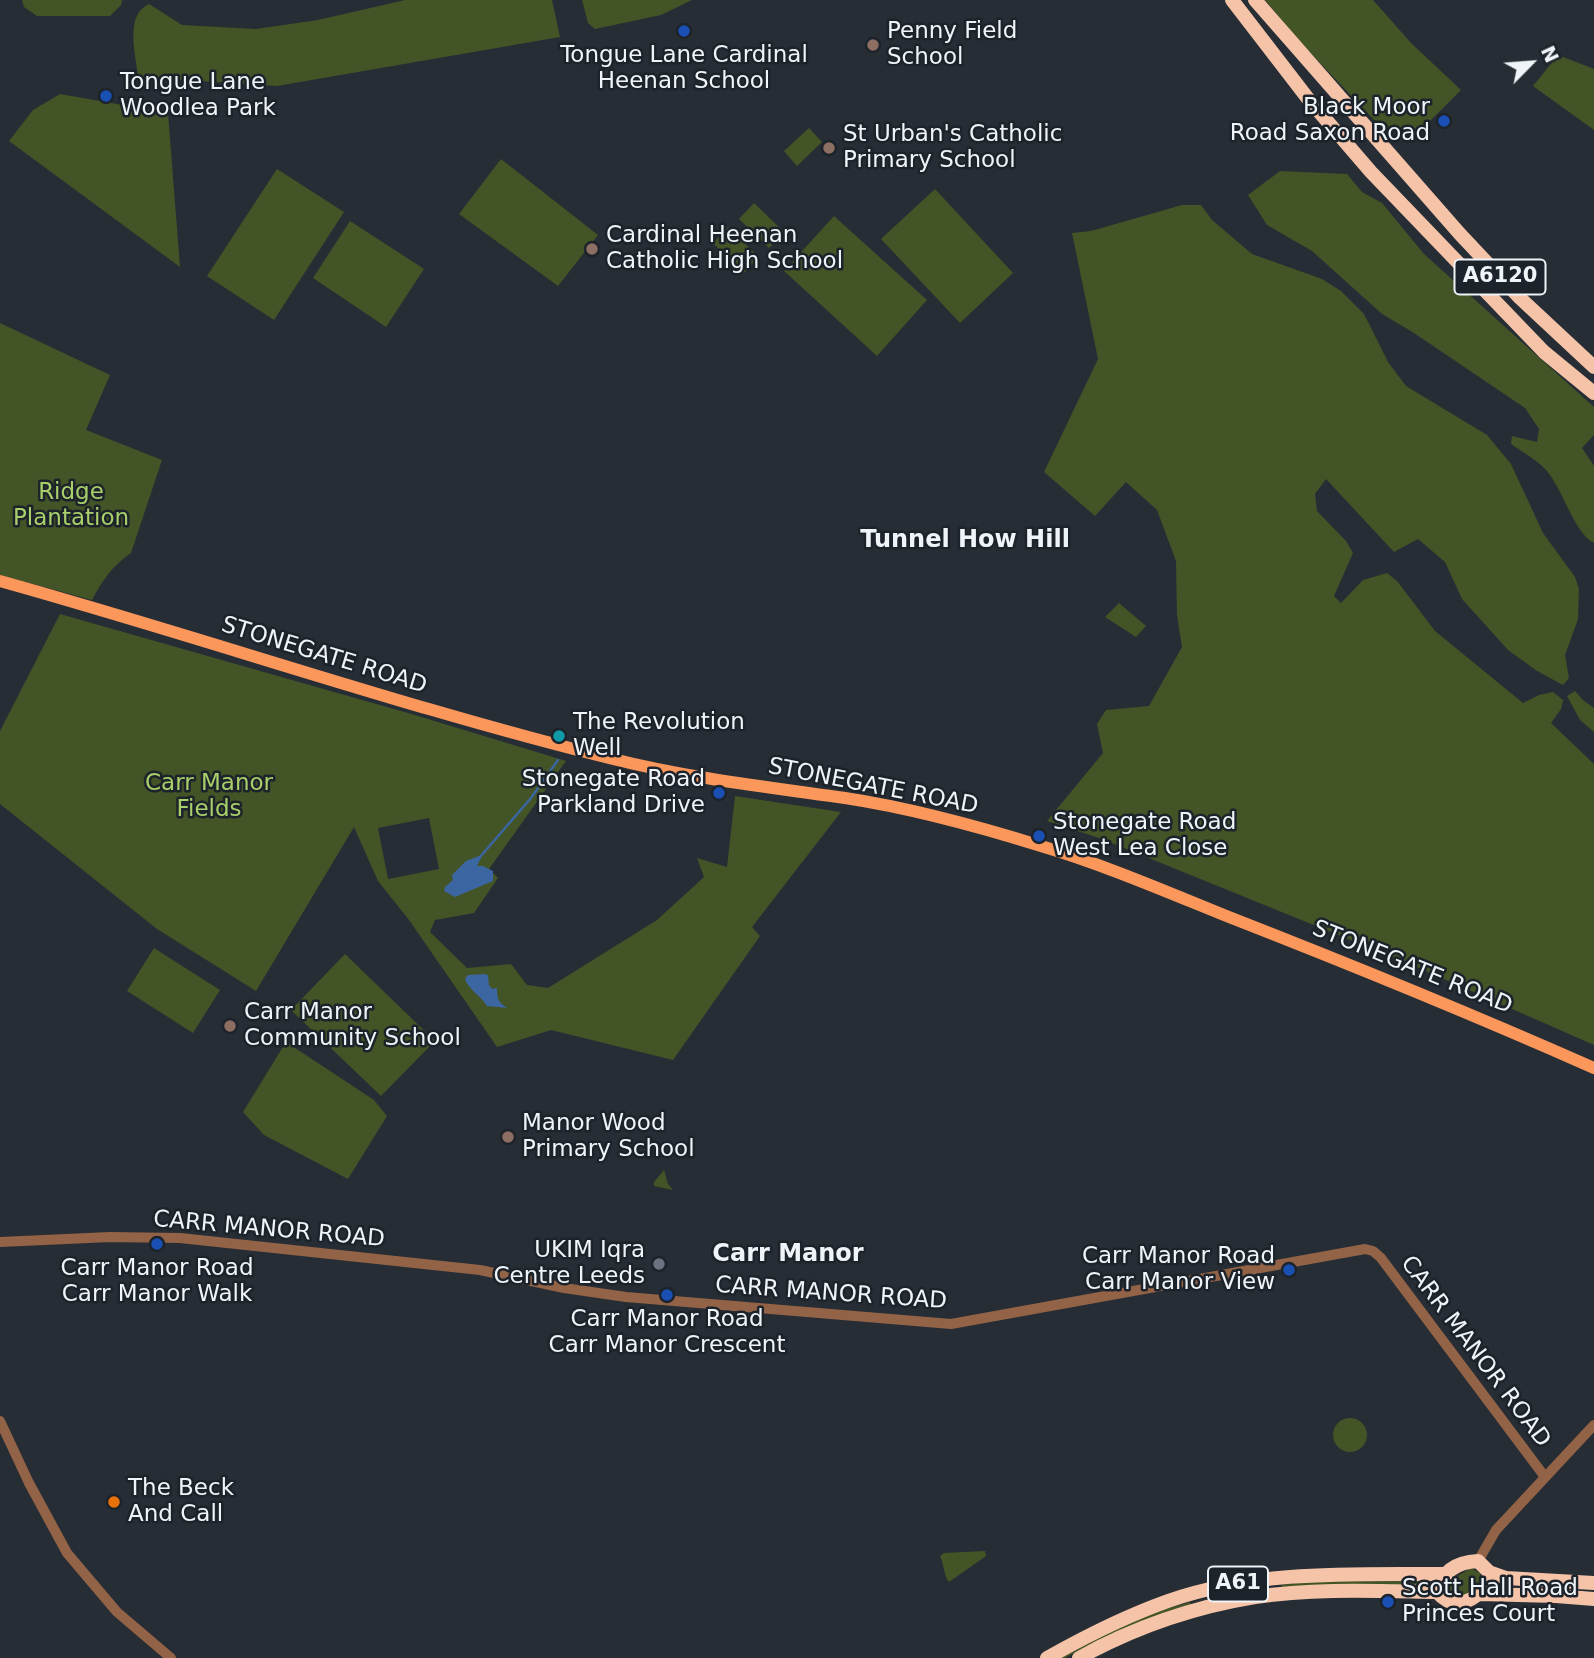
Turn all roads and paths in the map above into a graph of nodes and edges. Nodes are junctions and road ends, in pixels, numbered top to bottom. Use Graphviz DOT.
graph roads {
  1 [pos="1232,0"];
  2 [pos="1255,0"];
  3 [pos="1594,367"];
  4 [pos="1594,393"];
  5 [pos="0,581"];
  6 [pos="1594,1068"];
  7 [pos="0,1241"];
  8 [pos="0,1421"];
  9 [pos="1594,1425"];
  10 [pos="1545,1476"];
  11 [pos="1484,1567"];
  12 [pos="1444,1574"];
  13 [pos="1594,1583"];
  14 [pos="1437,1592"];
  15 [pos="1480,1594"];
  16 [pos="1594,1600"];
  17 [pos="170,1658"];
  18 [pos="1047,1658"];
  19 [pos="1079,1658"];
  1 -- 4 [label="highway, A6120"];
  2 -- 3 [label="highway, A6120"];
  5 -- 6 [label="main road, STONEGATE ROAD"];
  7 -- 10 [label="street, CARR MANOR ROAD"];
  8 -- 17 [label="street"];
  9 -- 10 [label="street"];
  10 -- 11 [label="street"];
  11 -- 12 [label="highway, A61"];
  11 -- 13 [label="highway"];
  11 -- 15 [label="highway"];
  12 -- 14 [label="highway"];
  12 -- 18 [label="highway, A61"];
  14 -- 15 [label="highway, A61"];
  14 -- 19 [label="highway, A61"];
  15 -- 16 [label="highway, A61"];
}
